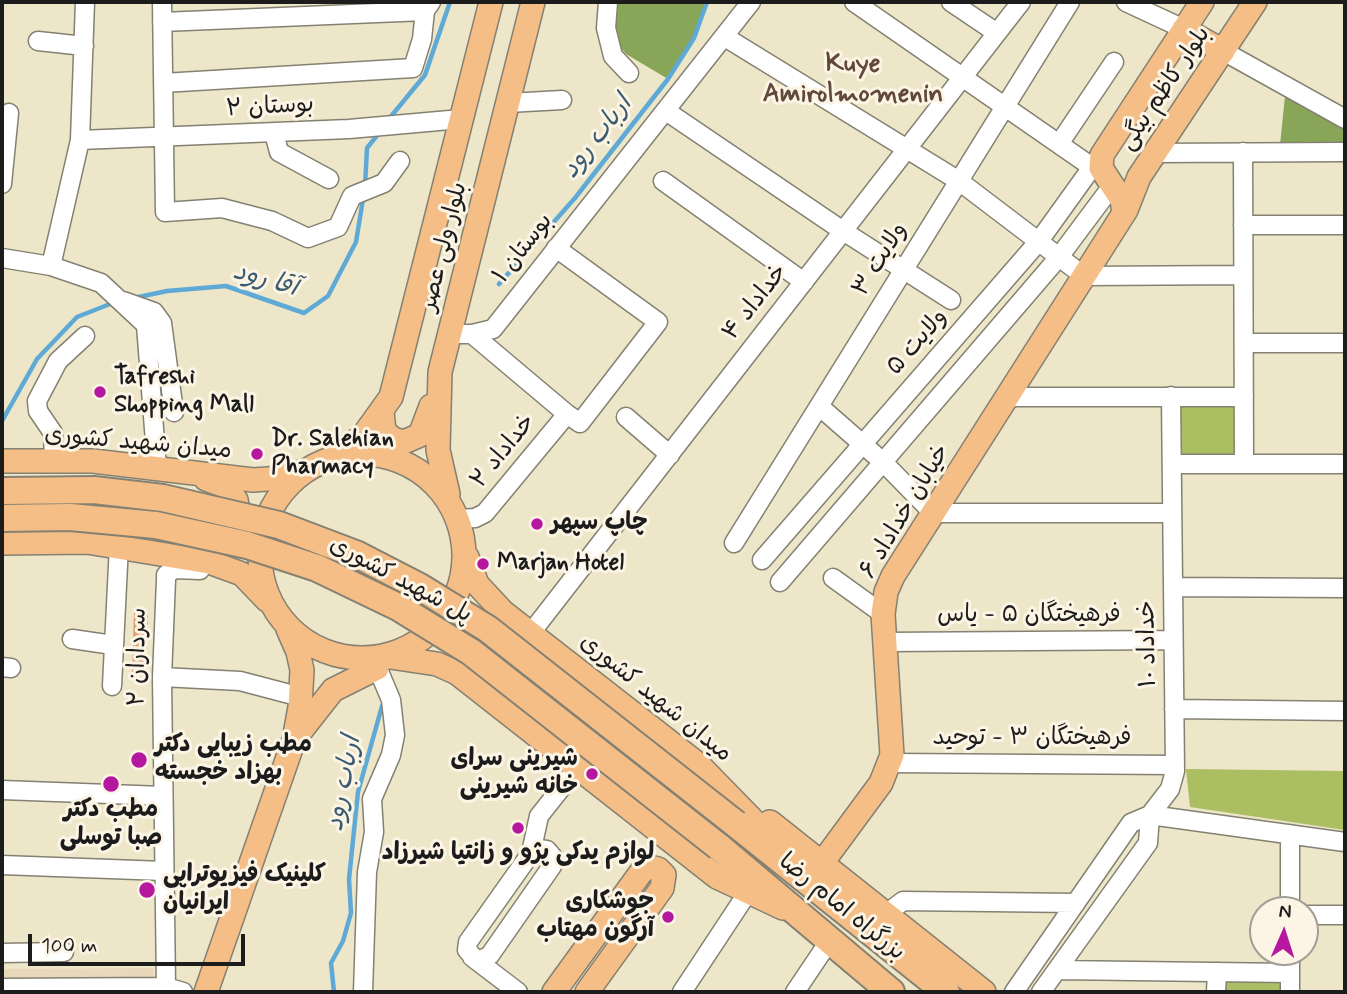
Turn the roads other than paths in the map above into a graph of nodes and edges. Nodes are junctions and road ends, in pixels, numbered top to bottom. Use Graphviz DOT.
graph roads {
  1 [pos="85,2"];
  2 [pos="162,2"];
  3 [pos="491,2"];
  4 [pos="533,2"];
  5 [pos="608,2"];
  6 [pos="751,2"];
  7 [pos="854,2"];
  8 [pos="951,2"];
  9 [pos="1021,2"];
  10 [pos="1070,2"];
  11 [pos="1126,2"];
  12 [pos="1202,2"];
  13 [pos="1255,2"];
  14 [pos="428,6"];
  15 [pos="266,10"];
  16 [pos="162,22"];
  17 [pos="1184,29"];
  18 [pos="997,33"];
  19 [pos="725,37"];
  20 [pos="38,41"];
  21 [pos="84,46"];
  22 [pos="1223,51"];
  23 [pos="1114,62"];
  24 [pos="629,73"];
  25 [pos="964,76"];
  26 [pos="163,83"];
  27 [pos="562,100"];
  28 [pos="508,103"];
  29 [pos="1005,107"];
  30 [pos="666,111"];
  31 [pos="9,113"];
  32 [pos="461,119"];
  33 [pos="1345,119"];
  34 [pos="274,133"];
  35 [pos="164,138"];
  36 [pos="80,141"];
  37 [pos="1059,144"];
  38 [pos="907,149"];
  39 [pos="1243,152"];
  40 [pos="1345,152"];
  41 [pos="1155,153"];
  42 [pos="1098,159"];
  43 [pos="400,161"];
  44 [pos="1141,174"];
  45 [pos="328,179"];
  46 [pos="663,181"];
  47 [pos="959,181"];
  48 [pos="2,184"];
  49 [pos="1112,186"];
  50 [pos="1125,211"];
  51 [pos="1243,225"];
  52 [pos="1345,225"];
  53 [pos="843,231"];
  54 [pos="1039,241"];
  55 [pos="555,248"];
  56 [pos="1059,257"];
  57 [pos="2,258"];
  58 [pos="51,266"];
  59 [pos="904,269"];
  60 [pos="1243,275"];
  61 [pos="1084,276"];
  62 [pos="804,282"];
  63 [pos="951,300"];
  64 [pos="124,304"];
  65 [pos="461,334"];
  66 [pos="85,336"];
  67 [pos="1345,343"];
  68 [pos="1244,344"];
  69 [pos="440,372"];
  70 [pos="1171,396"];
  71 [pos="1007,397"];
  72 [pos="1244,397"];
  73 [pos="819,406"];
  74 [pos="174,412"];
  75 [pos="382,412"];
  76 [pos="567,414"];
  77 [pos="626,417"];
  78 [pos="863,443"];
  79 [pos="670,455"];
  80 [pos="54,459"];
  81 [pos="2,461"];
  82 [pos="883,462"];
  83 [pos="1172,464"];
  84 [pos="1244,464"];
  85 [pos="1345,464"];
  86 [pos="314,466"];
  87 [pos="168,469"];
  88 [pos="2,491"];
  89 [pos="455,513"];
  90 [pos="933,513"];
  91 [pos="1172,513"];
  92 [pos="2,518"];
  93 [pos="2,543"];
  94 [pos="464,543"];
  95 [pos="734,543"];
  96 [pos="119,545"];
  97 [pos="157,552"];
  98 [pos="762,560"];
  99 [pos="242,574"];
  100 [pos="833,578"];
  101 [pos="780,582"];
  102 [pos="1173,587"];
  103 [pos="1345,588"];
  104 [pos="503,612"];
  105 [pos="279,614"];
  106 [pos="883,614"];
  107 [pos="530,634"];
  108 [pos="72,639"];
  109 [pos="1173,640"];
  110 [pos="885,642"];
  111 [pos="113,645"];
  112 [pos="376,660"];
  113 [pos="162,677"];
  114 [pos="466,680"];
  115 [pos="111,686"];
  116 [pos="301,696"];
  117 [pos="1174,709"];
  118 [pos="1345,711"];
  119 [pos="294,740"];
  120 [pos="890,763"];
  121 [pos="699,765"];
  122 [pos="1175,765"];
  123 [pos="578,767"];
  124 [pos="2,790"];
  125 [pos="163,796"];
  126 [pos="1150,815"];
  127 [pos="736,824"];
  128 [pos="1290,834"];
  129 [pos="1345,842"];
  130 [pos="531,853"];
  131 [pos="710,855"];
  132 [pos="822,863"];
  133 [pos="2,865"];
  134 [pos="164,871"];
  135 [pos="662,888"];
  136 [pos="748,892"];
  137 [pos="823,893"];
  138 [pos="1290,896"];
  139 [pos="1076,903"];
  140 [pos="886,914"];
  141 [pos="1319,915"];
  142 [pos="1345,915"];
  143 [pos="802,916"];
  144 [pos="830,940"];
  145 [pos="64,952"];
  146 [pos="2,953"];
  147 [pos="472,957"];
  148 [pos="912,965"];
  149 [pos="1290,966"];
  150 [pos="1057,970"];
  151 [pos="1217,972"];
  152 [pos="1290,972"];
  153 [pos="2,988"];
  154 [pos="62,990"];
  155 [pos="174,990"];
  156 [pos="205,992"];
  157 [pos="363,992"];
  158 [pos="518,992"];
  159 [pos="554,992"];
  160 [pos="587,992"];
  161 [pos="682,992"];
  162 [pos="794,992"];
  163 [pos="891,992"];
  164 [pos="946,992"];
  165 [pos="959,992"];
  166 [pos="984,992"];
  167 [pos="1014,992"];
  168 [pos="1041,992"];
  169 [pos="1216,992"];
  170 [pos="1290,992"];
  1 -- 21 [label="street"];
  2 -- 16 [label="street"];
  3 -- 32 [label="main road, بلوار ولی عصر"];
  4 -- 28 [label="main road, بلوار ولی عصر"];
  5 -- 24 [label="street"];
  6 -- 19 [label="street, بوستان ۱"];
  7 -- 25 [label="street"];
  8 -- 18 [label="street"];
  9 -- 18 [label="street, خداداد ۴"];
  10 -- 29 [label="street, ولایت ۳"];
  11 -- 17 [label="street"];
  12 -- 17 [label="main road, بلوار کاظم بیگی"];
  13 -- 22 [label="main road, بلوار کاظم بیگی"];
  14 -- 15 [label="street"];
  14 -- 26 [label="street"];
  15 -- 16 [label="street"];
  16 -- 26 [label="street"];
  17 -- 22 [label="main road"];
  17 -- 42 [label="main road, بلوار کاظم بیگی"];
  18 -- 25 [label="street, خداداد ۴"];
  19 -- 30 [label="street, بوستان ۱"];
  19 -- 38 [label="street"];
  20 -- 21 [label="street"];
  21 -- 36 [label="street"];
  22 -- 33 [label="street"];
  22 -- 41 [label="main road, بلوار کاظم بیگی"];
  23 -- 37 [label="street"];
  25 -- 29 [label="street"];
  25 -- 38 [label="street, خداداد ۴"];
  26 -- 35 [label="street"];
  27 -- 28 [label="street"];
  28 -- 65 [label="main road, بلوار ولی عصر"];
  29 -- 37 [label="street"];
  29 -- 47 [label="street, ولایت ۳"];
  30 -- 53 [label="street"];
  30 -- 55 [label="street, بوستان ۱"];
  31 -- 48 [label="street"];
  32 -- 34 [label="street, بوستان ۲"];
  32 -- 75 [label="main road, بلوار ولی عصر"];
  34 -- 35 [label="street, بوستان ۲"];
  34 -- 45 [label="street"];
  35 -- 36 [label="street, بوستان ۲"];
  35 -- 43 [label="street"];
  36 -- 58 [label="street"];
  37 -- 42 [label="street"];
  38 -- 47 [label="street"];
  38 -- 53 [label="street, خداداد ۴"];
  39 -- 40 [label="street"];
  39 -- 41 [label="street"];
  39 -- 51 [label="street"];
  41 -- 44 [label="main road, بلوار کاظم بیگی"];
  42 -- 49 [label="main road, بلوار کاظم بیگی"];
  42 -- 54 [label="street, ولایت ۵"];
  44 -- 49 [label="main road"];
  44 -- 50 [label="main road, بلوار کاظم بیگی"];
  46 -- 62 [label="street"];
  47 -- 54 [label="street"];
  47 -- 59 [label="street, ولایت ۳"];
  49 -- 50 [label="main road, بلوار کاظم بیگی"];
  49 -- 56 [label="street, ولایت ۵"];
  50 -- 61 [label="main road, خیابان خداداد ۶"];
  51 -- 52 [label="street"];
  51 -- 60 [label="street"];
  53 -- 59 [label="street"];
  53 -- 62 [label="street, خداداد ۴"];
  54 -- 56 [label="street"];
  54 -- 78 [label="street, ولایت ۵"];
  55 -- 65 [label="street, بوستان ۱"];
  55 -- 76 [label="street, خداداد ۲"];
  56 -- 61 [label="street"];
  56 -- 82 [label="street, ولایت ۵"];
  57 -- 58 [label="street"];
  58 -- 64 [label="street"];
  59 -- 63 [label="street"];
  59 -- 73 [label="street, ولایت ۳"];
  60 -- 61 [label="street"];
  60 -- 68 [label="street"];
  61 -- 71 [label="main road, خیابان خداداد ۶"];
  62 -- 79 [label="street, خداداد ۴"];
  64 -- 74 [label="street"];
  64 -- 87 [label="street"];
  65 -- 69 [label="main road, بلوار ولی عصر"];
  65 -- 76 [label="street"];
  66 -- 80 [label="street"];
  67 -- 68 [label="street"];
  68 -- 72 [label="street"];
  69 -- 75 [label="main road"];
  69 -- 89 [label="main road, بلوار ولی عصر"];
  70 -- 71 [label="street"];
  70 -- 72 [label="street"];
  70 -- 83 [label="street, خداداد ۱۰"];
  71 -- 90 [label="main road, خیابان خداداد ۶"];
  72 -- 84 [label="street"];
  73 -- 78 [label="street"];
  73 -- 95 [label="street, ولایت ۳"];
  75 -- 86 [label="main road, بلوار ولی عصر"];
  76 -- 89 [label="street, خداداد ۲"];
  77 -- 79 [label="street"];
  78 -- 82 [label="street"];
  78 -- 98 [label="street, ولایت ۵"];
  79 -- 107 [label="street, خداداد ۴"];
  80 -- 81 [label="main road, میدان شهید کشوری"];
  80 -- 87 [label="main road, میدان شهید کشوری"];
  82 -- 90 [label="street"];
  82 -- 101 [label="street, ولایت ۵"];
  83 -- 84 [label="street"];
  83 -- 91 [label="street, خداداد ۱۰"];
  84 -- 85 [label="street"];
  86 -- 87 [label="main road, میدان شهید کشوری"];
  86 -- 89 [label="main road, میدان شهید کشوری"];
  86 -- 105 [label="main road, میدان شهید کشوری"];
  87 -- 97 [label="main road"];
  88 -- 127 [label="highway, پل شهید کشوری, bridge"];
  89 -- 94 [label="main road, میدان شهید کشوری"];
  90 -- 91 [label="street"];
  90 -- 106 [label="main road, خیابان خداداد ۶"];
  91 -- 102 [label="street, خداداد ۱۰"];
  92 -- 131 [label="highway, پل شهید کشوری, bridge"];
  93 -- 96 [label="main road, میدان شهید کشوری"];
  94 -- 104 [label="main road, میدان شهید کشوری"];
  94 -- 112 [label="main road, میدان شهید کشوری"];
  96 -- 97 [label="main road, میدان شهید کشوری"];
  96 -- 111 [label="street"];
  97 -- 99 [label="main road, میدان شهید کشوری"];
  99 -- 105 [label="main road, میدان شهید کشوری"];
  99 -- 113 [label="street, سرداران ۲"];
  100 -- 106 [label="street"];
  102 -- 103 [label="street"];
  102 -- 109 [label="street, خداداد ۱۰"];
  104 -- 107 [label="main road, میدان شهید کشوری"];
  104 -- 114 [label="main road"];
  105 -- 112 [label="main road, میدان شهید کشوری"];
  105 -- 116 [label="main road"];
  106 -- 110 [label="main road, خیابان خداداد ۶"];
  107 -- 121 [label="main road, میدان شهید کشوری"];
  108 -- 111 [label="street"];
  109 -- 110 [label="street, فرهیختگان ۵ - یاس"];
  109 -- 117 [label="street, خداداد ۱۰"];
  110 -- 120 [label="main road, خیابان خداداد ۶"];
  111 -- 115 [label="street"];
  112 -- 114 [label="main road, میدان شهید کشوری"];
  112 -- 119 [label="main road"];
  112 -- 157 [label="street"];
  113 -- 116 [label="street"];
  113 -- 125 [label="street, سرداران ۲"];
  114 -- 123 [label="main road, میدان شهید کشوری"];
  116 -- 119 [label="main road"];
  117 -- 118 [label="street"];
  117 -- 122 [label="street, خداداد ۱۰"];
  119 -- 156 [label="main road"];
  120 -- 122 [label="street, فرهیختگان ۳ - توحید"];
  120 -- 132 [label="main road, خیابان خداداد ۶"];
  121 -- 132 [label="main road"];
  121 -- 137 [label="main road, میدان شهید کشوری"];
  122 -- 126 [label="street, خداداد ۱۰"];
  123 -- 130 [label="street"];
  123 -- 131 [label="main road, میدان شهید کشوری"];
  124 -- 125 [label="street"];
  125 -- 134 [label="street, سرداران ۲"];
  126 -- 128 [label="street"];
  126 -- 139 [label="street, خداداد ۱۰"];
  126 -- 150 [label="street, خداداد ۱۰"];
  127 -- 137 [label="highway, بزرگراه امام رضا"];
  128 -- 129 [label="street"];
  128 -- 138 [label="street"];
  130 -- 147 [label="street"];
  130 -- 147 [label="street"];
  131 -- 135 [label="main road"];
  131 -- 136 [label="main road, میدان شهید کشوری"];
  131 -- 143 [label="highway, بزرگراه امام رضا"];
  132 -- 140 [label="main road"];
  133 -- 134 [label="street"];
  134 -- 155 [label="street, سرداران ۲"];
  135 -- 159 [label="main road"];
  135 -- 160 [label="main road"];
  136 -- 143 [label="main road, میدان شهید کشوری"];
  136 -- 161 [label="street"];
  137 -- 148 [label="highway, بزرگراه امام رضا"];
  139 -- 140 [label="street"];
  139 -- 167 [label="street, خداداد ۱۰"];
  140 -- 166 [label="main road"];
  141 -- 142 [label="street"];
  143 -- 144 [label="highway, بزرگراه امام رضا"];
  144 -- 162 [label="street"];
  144 -- 163 [label="highway, بزرگراه امام رضا"];
  145 -- 146 [label="street"];
  147 -- 158 [label="street"];
  148 -- 164 [label="highway, بزرگراه امام رضا"];
  148 -- 165 [label="main road"];
  149 -- 152 [label="street"];
  150 -- 151 [label="street"];
  150 -- 168 [label="street, خداداد ۱۰"];
  151 -- 152 [label="street"];
  151 -- 169 [label="street"];
  152 -- 170 [label="street"];
  153 -- 154 [label="street"];
  154 -- 155 [label="street"];
}
